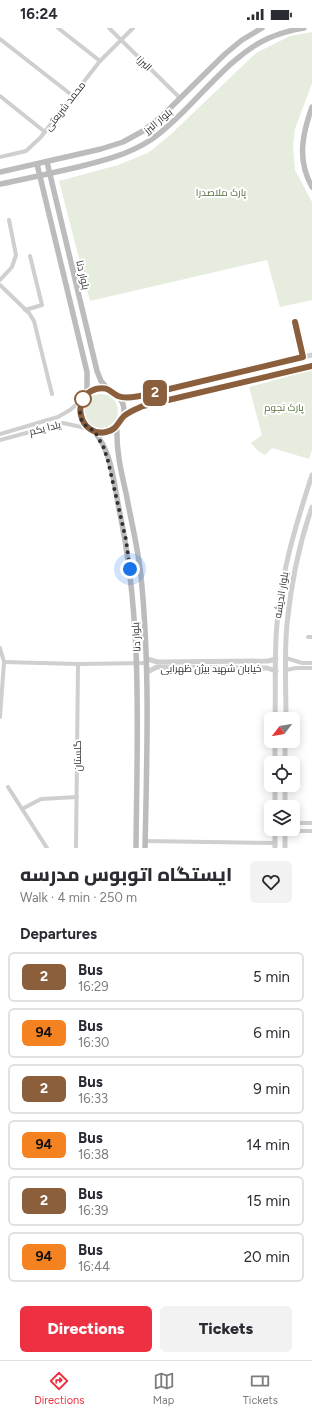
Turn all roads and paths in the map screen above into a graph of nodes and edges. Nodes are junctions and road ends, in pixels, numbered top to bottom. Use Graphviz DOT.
graph roads {
  1 [pos="58,28"];
  2 [pos="109,28"];
  3 [pos="133,28"];
  4 [pos="262,28"];
  5 [pos="304,28"];
  6 [pos="0,39"];
  7 [pos="121,40"];
  8 [pos="100,61"];
  9 [pos="0,96"];
  10 [pos="73,96"];
  11 [pos="180,98"];
  12 [pos="312,108"];
  13 [pos="45,132"];
  14 [pos="0,157"];
  15 [pos="48,162"];
  16 [pos="37,164"];
  17 [pos="23,167"];
  18 [pos="0,172"];
  19 [pos="50,174"];
  20 [pos="39,176"];
  21 [pos="25,179"];
  22 [pos="0,184"];
  23 [pos="312,187"];
  24 [pos="9,220"];
  25 [pos="30,256"];
  26 [pos="0,280"];
  27 [pos="0,285"];
  28 [pos="25,310"];
  29 [pos="295,322"];
  30 [pos="312,355"];
  31 [pos="303,357"];
  32 [pos="312,366"];
  33 [pos="108,389"];
  34 [pos="52,394"];
  35 [pos="85,396"];
  36 [pos="118,396"];
  37 [pos="123,417"];
  38 [pos="117,427"];
  39 [pos="92,430"];
  40 [pos="0,434"];
  41 [pos="0,440"];
  42 [pos="312,475"];
  43 [pos="312,507"];
  44 [pos="0,648"];
  45 [pos="286,658"];
  46 [pos="276,659"];
  47 [pos="147,661"];
  48 [pos="4,662"];
  49 [pos="137,663"];
  50 [pos="312,663"];
  51 [pos="78,664"];
  52 [pos="312,668"];
  53 [pos="286,670"];
  54 [pos="276,671"];
  55 [pos="147,672"];
  56 [pos="276,712"];
  57 [pos="286,712"];
  58 [pos="0,717"];
  59 [pos="8,787"];
  60 [pos="77,797"];
  61 [pos="22,809"];
  62 [pos="300,823"];
  63 [pos="312,824"];
  64 [pos="300,831"];
  65 [pos="312,831"];
  66 [pos="285,836"];
  67 [pos="146,841"];
  68 [pos="275,846"];
  69 [pos="47,848"];
  70 [pos="76,848"];
  71 [pos="136,848"];
  72 [pos="145,848"];
  73 [pos="285,848"];
  1 -- 8 [label="street"];
  2 -- 7 [label="street, البرز۱"];
  3 -- 7 [label="street, محمد شریعتی"];
  4 -- 11 [label="main road, بلوار البرز"];
  5 -- 19 [label="main road, بلوار البرز"];
  6 -- 10 [label="street"];
  7 -- 8 [label="street, محمد شریعتی"];
  7 -- 11 [label="street, البرز۱"];
  8 -- 10 [label="street, محمد شریعتی"];
  9 -- 13 [label="street"];
  10 -- 13 [label="street, محمد شریعتی"];
  11 -- 15 [label="main road, بلوار البرز"];
  12 -- 23 [label="main road"];
  13 -- 14 [label="street, محمد شریعتی"];
  15 -- 16 [label="main road, بلوار البرز"];
  15 -- 19 [label="main road, بلوار دنا"];
  16 -- 17 [label="main road, بلوار البرز"];
  16 -- 20 [label="main road, بلوار دنا"];
  17 -- 18 [label="main road, بلوار البرز"];
  17 -- 21 [label="main road"];
  19 -- 20 [label="main road, بلوار البرز"];
  19 -- 33 [label="main road, بلوار دنا"];
  20 -- 21 [label="main road, بلوار البرز"];
  20 -- 35 [label="main road, بلوار دنا"];
  21 -- 22 [label="main road, بلوار البرز"];
  24 -- 26 [label="street"];
  25 -- 28 [label="street"];
  27 -- 28 [label="street"];
  28 -- 34 [label="street"];
  29 -- 31 [label="street"];
  30 -- 31 [label="street"];
  31 -- 36 [label="street"];
  32 -- 37 [label="street"];
  33 -- 35 [label="main road"];
  33 -- 36 [label="main road"];
  35 -- 39 [label="main road"];
  35 -- 40 [label="street, یلدا یکم"];
  36 -- 37 [label="main road"];
  37 -- 38 [label="main road"];
  38 -- 39 [label="main road"];
  38 -- 47 [label="main road, بلوار دنا"];
  39 -- 41 [label="street, یلدا یکم"];
  39 -- 49 [label="main road, بلوار دنا"];
  42 -- 46 [label="street, بلوار اندیشه"];
  43 -- 45 [label="street, بلوار اندیشه"];
  44 -- 48 [label="street"];
  45 -- 50 [label="street"];
  45 -- 53 [label="street, بلوار اندیشه"];
  46 -- 47 [label="street, خیابان شهید بیژن ظهرابی"];
  46 -- 54 [label="street, بلوار اندیشه"];
  47 -- 49 [label="street"];
  47 -- 55 [label="main road, بلوار دنا"];
  48 -- 51 [label="street"];
  48 -- 58 [label="street"];
  49 -- 51 [label="street"];
  49 -- 71 [label="main road, بلوار دنا"];
  51 -- 60 [label="street, گلستان"];
  52 -- 53 [label="street"];
  53 -- 57 [label="street, بلوار اندیشه"];
  54 -- 55 [label="street, خیابان شهید بیژن ظهرابی"];
  54 -- 56 [label="street, بلوار اندیشه"];
  55 -- 67 [label="main road, بلوار دنا"];
  59 -- 61 [label="street"];
  60 -- 61 [label="street"];
  60 -- 70 [label="street, گلستان"];
  61 -- 69 [label="street"];
  62 -- 63 [label="street"];
  64 -- 65 [label="street"];
  66 -- 73 [label="street"];
  67 -- 68 [label="street"];
  67 -- 72 [label="main road, بلوار دنا"];
}
